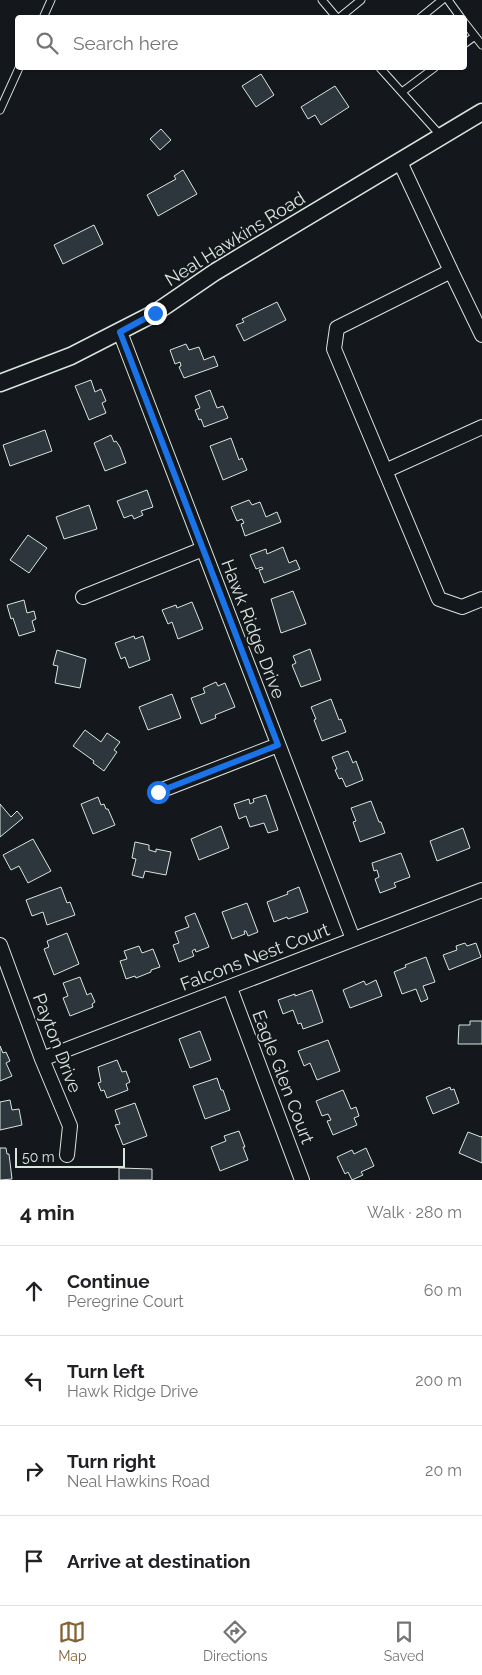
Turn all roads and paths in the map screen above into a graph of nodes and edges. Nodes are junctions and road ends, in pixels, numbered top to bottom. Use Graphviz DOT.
graph roads {
  1 [pos="51,0"];
  2 [pos="322,0"];
  3 [pos="361,0"];
  4 [pos="442,0"];
  5 [pos="448,0"];
  6 [pos="44,15"];
  7 [pos="335,15"];
  8 [pos="342,15"];
  9 [pos="424,15"];
  10 [pos="459,15"];
  11 [pos="467,26"];
  12 [pos="475,36"];
  13 [pos="467,42"];
  14 [pos="482,45"];
  15 [pos="18,70"];
  16 [pos="382,70"];
  17 [pos="431,70"];
  18 [pos="402,92"];
  19 [pos="0,110"];
  20 [pos="482,112"];
  21 [pos="441,137"];
  22 [pos="400,162"];
  23 [pos="451,271"];
  24 [pos="120,332"];
  25 [pos="482,335"];
  26 [pos="0,383"];
  27 [pos="482,427"];
  28 [pos="385,471"];
  29 [pos="202,549"];
  30 [pos="83,597"];
  31 [pos="482,598"];
  32 [pos="278,745"];
  33 [pos="158,792"];
  34 [pos="482,890"];
  35 [pos="353,939"];
  36 [pos="0,945"];
  37 [pos="230,988"];
  38 [pos="42,1058"];
  39 [pos="67,1155"];
  40 [pos="302,1180"];
  1 -- 6 [label="lane"];
  2 -- 7 [label="lane"];
  3 -- 8 [label="lane"];
  4 -- 9 [label="lane"];
  5 -- 10 [label="lane"];
  11 -- 12 [label="lane"];
  12 -- 13 [label="lane"];
  12 -- 14 [label="lane"];
  15 -- 19 [label="lane"];
  16 -- 18 [label="lane"];
  17 -- 18 [label="lane"];
  18 -- 21 [label="lane"];
  20 -- 21 [label="street, Neal Hawkins Road"];
  21 -- 22 [label="street, Neal Hawkins Road"];
  22 -- 23 [label="street"];
  22 -- 24 [label="street, Neal Hawkins Road"];
  23 -- 25 [label="street"];
  23 -- 28 [label="street"];
  24 -- 26 [label="street, Neal Hawkins Road"];
  24 -- 29 [label="street, Hawk Ridge Drive"];
  27 -- 28 [label="street"];
  28 -- 31 [label="street"];
  29 -- 30 [label="street"];
  29 -- 32 [label="street, Hawk Ridge Drive"];
  32 -- 33 [label="street"];
  32 -- 35 [label="street, Hawk Ridge Drive"];
  34 -- 35 [label="street, Falcons Nest Court"];
  35 -- 37 [label="street, Falcons Nest Court"];
  36 -- 38 [label="street, Payton Drive"];
  37 -- 38 [label="street, Falcons Nest Court"];
  37 -- 40 [label="street, Eagle Glen Court"];
  38 -- 39 [label="street, Payton Drive"];
}
